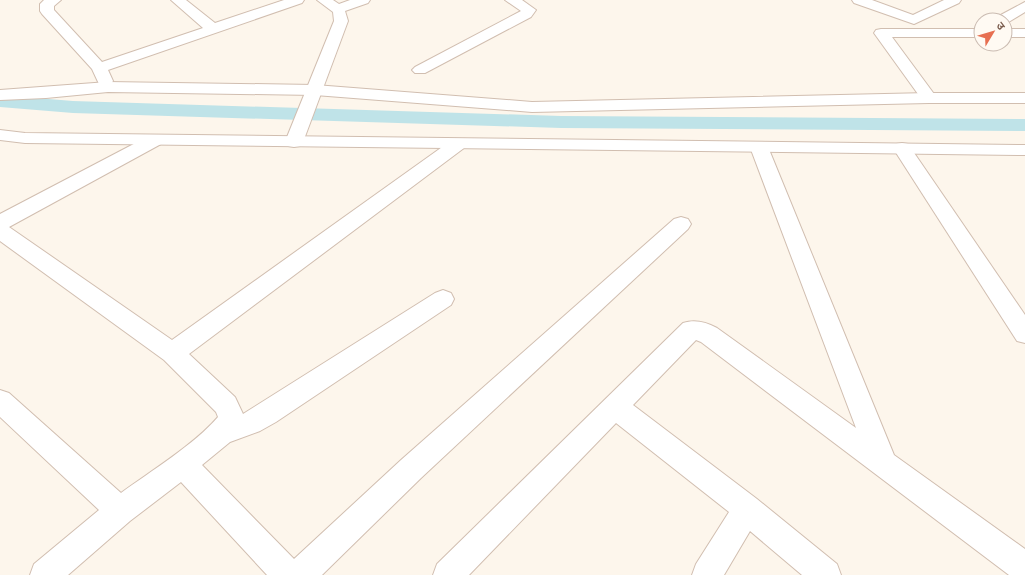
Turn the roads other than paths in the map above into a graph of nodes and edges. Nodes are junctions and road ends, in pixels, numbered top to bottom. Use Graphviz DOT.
graph roads {
  1 [pos="54,0"];
  2 [pos="178,0"];
  3 [pos="298,0"];
  4 [pos="324,0"];
  5 [pos="363,0"];
  6 [pos="512,0"];
  7 [pos="859,0"];
  8 [pos="954,0"];
  9 [pos="1025,6"];
  10 [pos="338,9"];
  11 [pos="1013,13"];
  12 [pos="212,28"];
  13 [pos="973,33"];
  14 [pos="1013,33"];
  15 [pos="1025,33"];
  16 [pos="99,68"];
  17 [pos="420,70"];
  18 [pos="108,87"];
  19 [pos="315,90"];
  20 [pos="0,95"];
  21 [pos="929,98"];
  22 [pos="1025,98"];
  23 [pos="0,135"];
  24 [pos="297,136"];
  25 [pos="155,140"];
  26 [pos="458,144"];
  27 [pos="759,147"];
  28 [pos="902,148"];
  29 [pos="1025,150"];
  30 [pos="0,223"];
  31 [pos="681,224"];
  32 [pos="0,231"];
  33 [pos="443,300"];
  34 [pos="1025,334"];
  35 [pos="172,353"];
  36 [pos="0,401"];
  37 [pos="616,407"];
  38 [pos="221,432"];
  39 [pos="183,464"];
  40 [pos="884,465"];
  41 [pos="747,509"];
  42 [pos="120,511"];
  43 [pos="1025,568"];
  44 [pos="45,575"];
  45 [pos="288,575"];
  46 [pos="300,575"];
  47 [pos="448,575"];
  48 [pos="708,575"];
  49 [pos="826,575"];
  1 -- 16 [label="street"];
  2 -- 12 [label="street"];
  3 -- 12 [label="street"];
  4 -- 10 [label="street"];
  5 -- 10 [label="street"];
  6 -- 17 [label="street"];
  7 -- 8 [label="street"];
  9 -- 11 [label="street"];
  10 -- 19 [label="street"];
  12 -- 16 [label="street"];
  13 -- 21 [label="street"];
  14 -- 15 [label="street"];
  16 -- 18 [label="street"];
  18 -- 19 [label="street"];
  18 -- 20 [label="street"];
  19 -- 21 [label="street"];
  19 -- 24 [label="street"];
  21 -- 22 [label="street"];
  23 -- 25 [label="street"];
  24 -- 25 [label="street"];
  24 -- 26 [label="street"];
  25 -- 30 [label="street"];
  26 -- 27 [label="street"];
  26 -- 35 [label="street"];
  27 -- 28 [label="street"];
  27 -- 40 [label="street"];
  28 -- 29 [label="street"];
  28 -- 34 [label="street"];
  31 -- 46 [label="street"];
  32 -- 35 [label="street"];
  33 -- 38 [label="street"];
  35 -- 38 [label="street"];
  36 -- 42 [label="street"];
  37 -- 40 [label="street"];
  37 -- 41 [label="street"];
  37 -- 47 [label="street"];
  38 -- 39 [label="street"];
  39 -- 42 [label="street"];
  39 -- 45 [label="street"];
  40 -- 43 [label="street"];
  41 -- 48 [label="street"];
  41 -- 49 [label="street"];
  42 -- 44 [label="street"];
}
